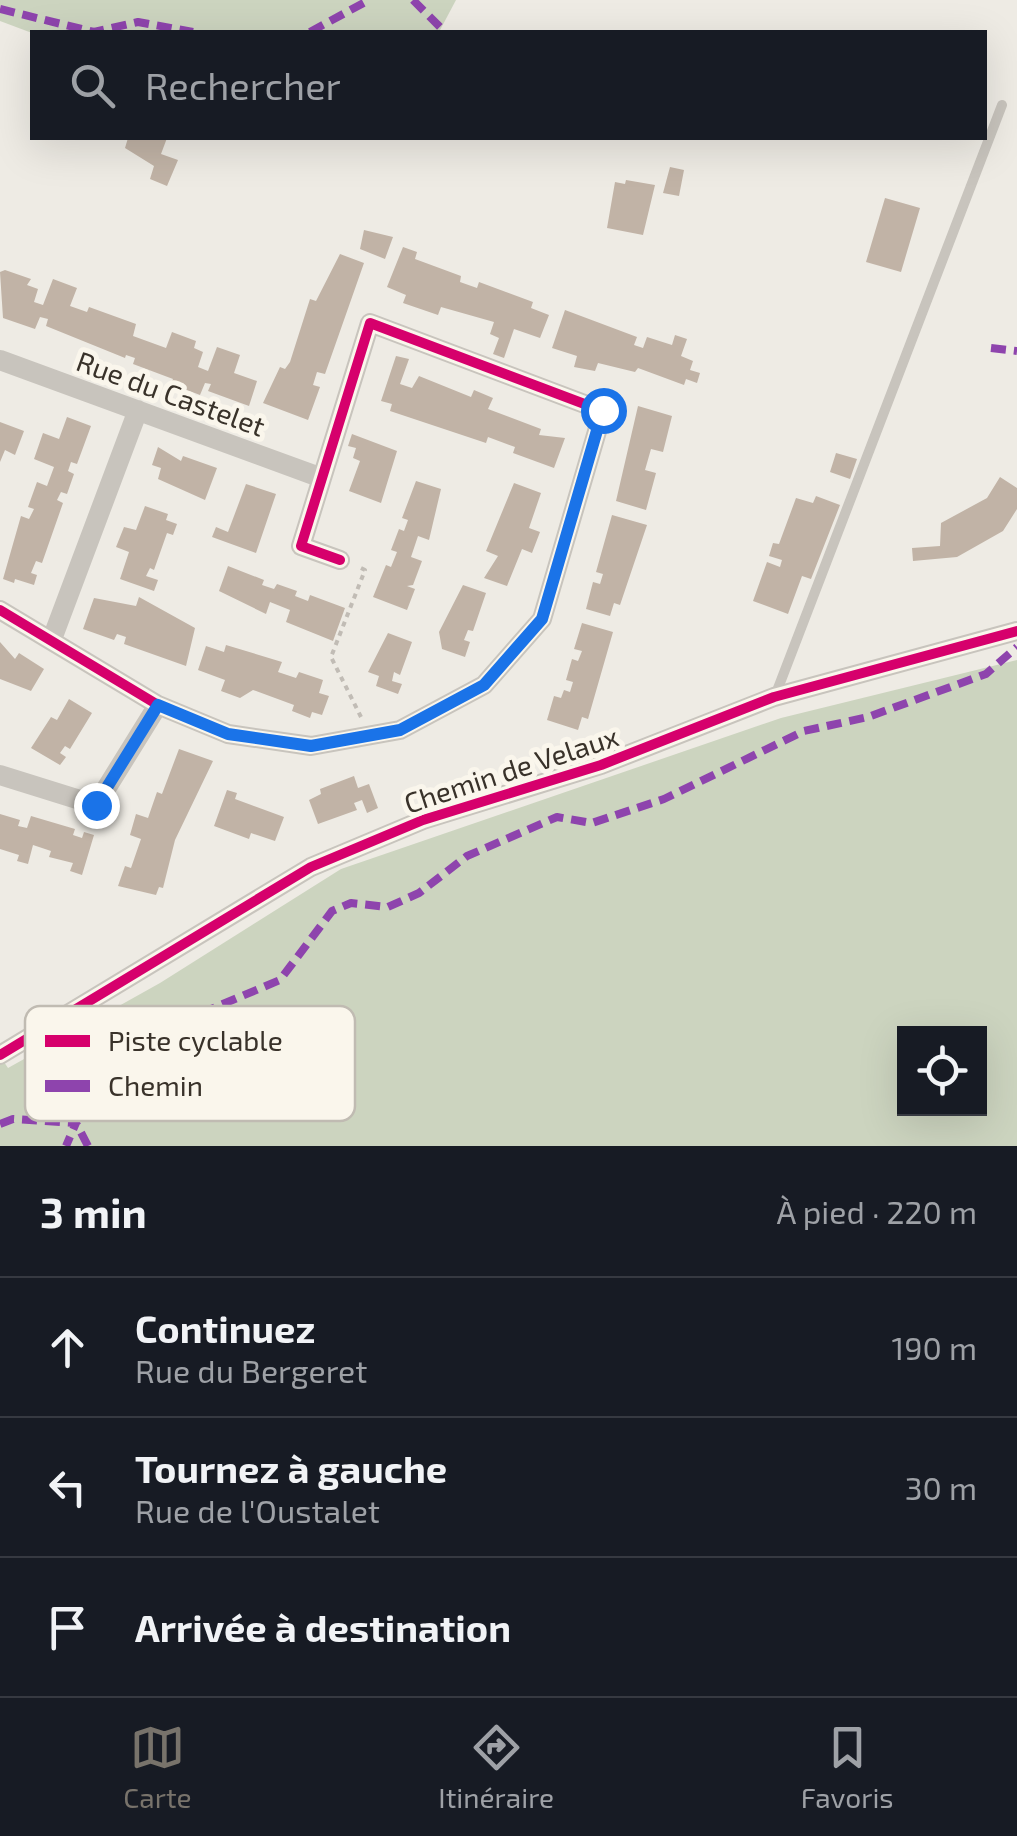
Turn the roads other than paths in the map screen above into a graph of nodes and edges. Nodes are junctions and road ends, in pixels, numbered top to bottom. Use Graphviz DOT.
graph roads {
  1 [pos="1002,105"];
  2 [pos="0,360"];
  3 [pos="138,410"];
  4 [pos="322,478"];
  5 [pos="340,560"];
  6 [pos="0,610"];
  7 [pos="1017,632"];
  8 [pos="52,639"];
  9 [pos="774,697"];
  10 [pos="158,705"];
  11 [pos="0,776"];
  12 [pos="81,1006"];
  13 [pos="25,1040"];
  14 [pos="0,1055"];
  1 -- 9 [label="lane"];
  2 -- 3 [label="street, Rue du Castelet"];
  3 -- 4 [label="street, Rue du Castelet"];
  3 -- 8 [label="street"];
  4 -- 5 [label="street"];
  4 -- 10 [label="street"];
  6 -- 8 [label="street"];
  7 -- 9 [label="street, Chemin de Velaux"];
  8 -- 10 [label="street"];
  9 -- 12 [label="street, Chemin de Velaux"];
  10 -- 11 [label="street"];
  13 -- 14 [label="street, Chemin de Velaux"];
}
